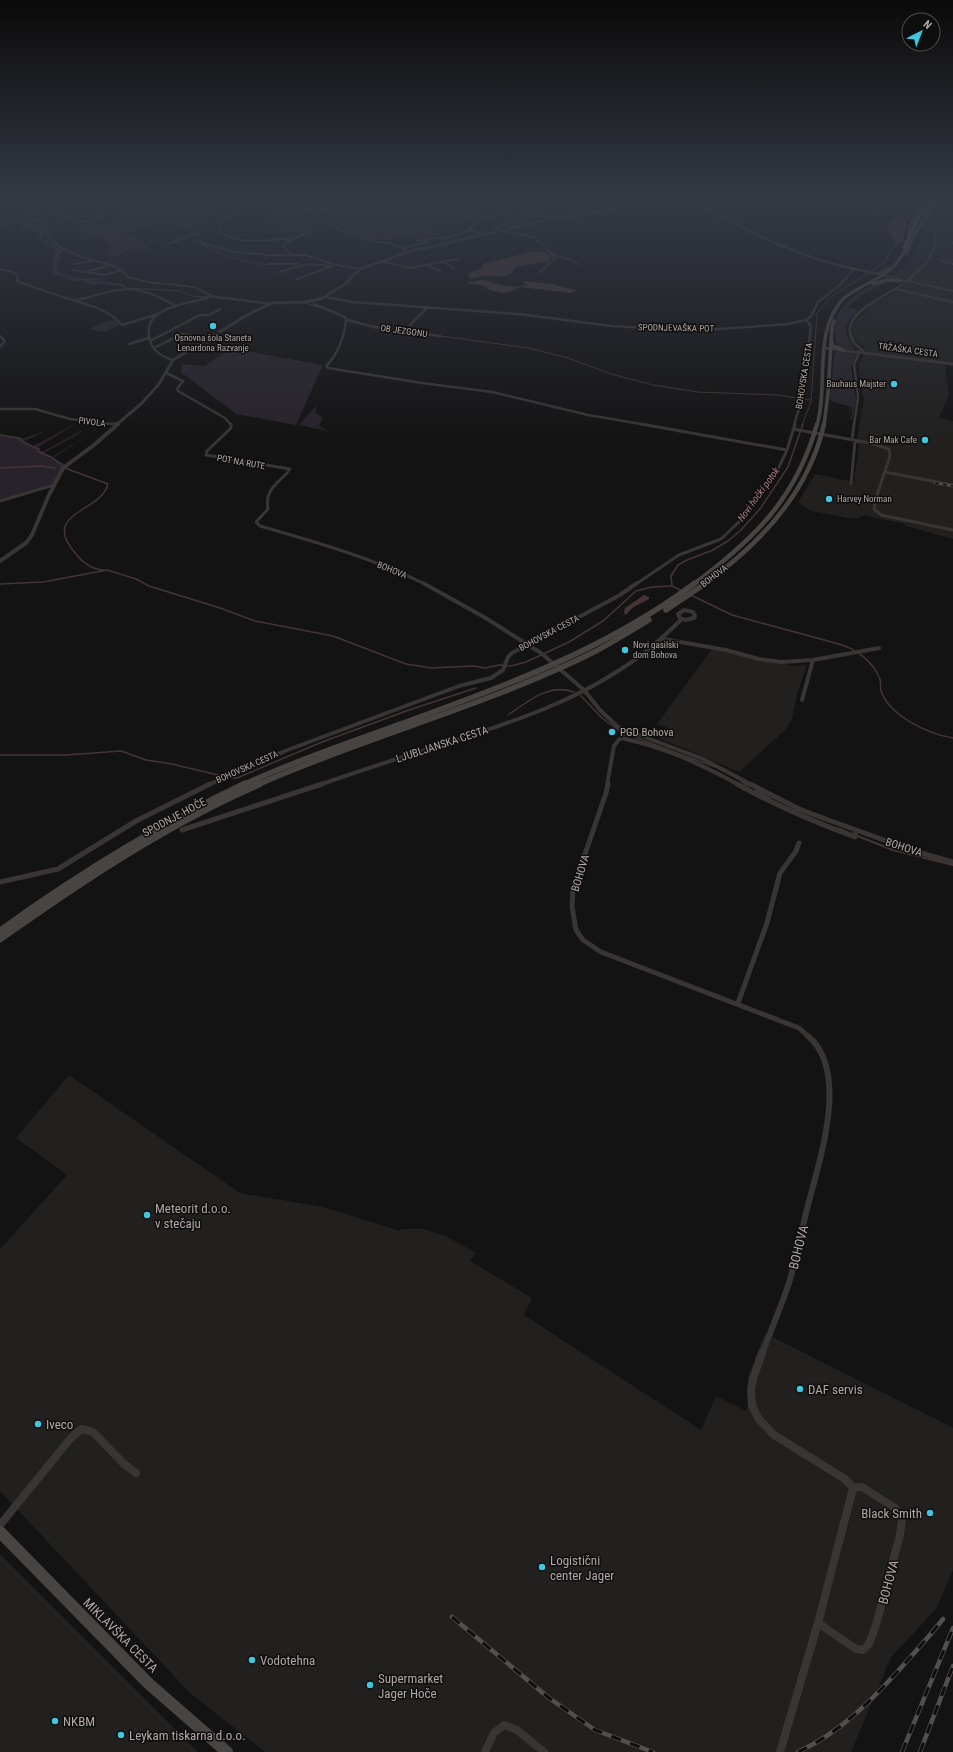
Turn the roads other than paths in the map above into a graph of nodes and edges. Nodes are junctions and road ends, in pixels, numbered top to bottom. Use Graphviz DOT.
graph roads {
  1 [pos="17,280"];
  2 [pos="139,280"];
  3 [pos="349,280"];
  4 [pos="844,280"];
  5 [pos="876,280"];
  6 [pos="878,280"];
  7 [pos="898,280"];
  8 [pos="903,281"];
  9 [pos="148,282"];
  10 [pos="141,284"];
  11 [pos="873,284"];
  12 [pos="896,289"];
  13 [pos="953,291"];
  14 [pos="212,296"];
  15 [pos="325,297"];
  16 [pos="321,299"];
  17 [pos="74,300"];
  18 [pos="310,302"];
  19 [pos="953,302"];
  20 [pos="270,304"];
  21 [pos="314,304"];
  22 [pos="176,306"];
  23 [pos="427,308"];
  24 [pos="220,309"];
  25 [pos="154,315"];
  26 [pos="346,319"];
  27 [pos="806,320"];
  28 [pos="410,325"];
  29 [pos="0,336"];
  30 [pos="440,336"];
  31 [pos="208,338"];
  32 [pos="831,339"];
  33 [pos="150,340"];
  34 [pos="129,344"];
  35 [pos="855,344"];
  36 [pos="0,347"];
  37 [pos="154,348"];
  38 [pos="824,348"];
  39 [pos="830,348"];
  40 [pos="843,350"];
  41 [pos="855,350"];
  42 [pos="862,352"];
  43 [pos="830,354"];
  44 [pos="173,360"];
  45 [pos="952,364"];
  46 [pos="166,373"];
  47 [pos="0,408"];
  48 [pos="119,423"];
  49 [pos="794,429"];
  50 [pos="816,433"];
  51 [pos="822,434"];
  52 [pos="854,440"];
  53 [pos="787,450"];
  54 [pos="885,472"];
  55 [pos="851,484"];
  56 [pos="54,485"];
  57 [pos="953,485"];
  58 [pos="0,501"];
  59 [pos="268,509"];
  60 [pos="953,530"];
  61 [pos="0,561"];
  62 [pos="690,591"];
  63 [pos="684,596"];
  64 [pos="682,619"];
  65 [pos="663,639"];
  66 [pos="528,644"];
  67 [pos="879,648"];
  68 [pos="813,660"];
  69 [pos="553,663"];
  70 [pos="559,668"];
  71 [pos="584,690"];
  72 [pos="802,700"];
  73 [pos="624,734"];
  74 [pos="370,738"];
  75 [pos="182,830"];
  76 [pos="856,832"];
  77 [pos="799,843"];
  78 [pos="953,862"];
  79 [pos="0,882"];
  80 [pos="0,931"];
  81 [pos="0,939"];
  82 [pos="738,1003"];
  83 [pos="136,1473"];
  84 [pos="853,1488"];
  85 [pos="0,1525"];
  86 [pos="0,1532"];
  87 [pos="818,1623"];
  88 [pos="227,1752"];
  89 [pos="485,1752"];
  90 [pos="544,1752"];
  91 [pos="780,1752"];
  1 -- 17 [label="street"];
  2 -- 9 [label="street"];
  3 -- 15 [label="street"];
  4 -- 27 [label="street"];
  5 -- 38 [label="main road"];
  6 -- 11 [label="main road"];
  7 -- 8 [label="street"];
  8 -- 11 [label="main road"];
  8 -- 12 [label="street"];
  8 -- 13 [label="street, bridge"];
  9 -- 10 [label="street"];
  9 -- 14 [label="street"];
  11 -- 32 [label="main road"];
  12 -- 19 [label="street"];
  12 -- 35 [label="street"];
  14 -- 20 [label="street"];
  14 -- 22 [label="street"];
  15 -- 16 [label="street"];
  15 -- 23 [label="street, SPODNJEVAŠKA POT"];
  16 -- 18 [label="street"];
  16 -- 21 [label="street"];
  17 -- 22 [label="street"];
  17 -- 25 [label="street"];
  18 -- 20 [label="street"];
  18 -- 21 [label="street, OB JEZGONU"];
  20 -- 31 [label="street"];
  21 -- 26 [label="street, OB JEZGONU"];
  22 -- 25 [label="street"];
  23 -- 27 [label="street, SPODNJEVAŠKA POT"];
  23 -- 28 [label="street"];
  24 -- 33 [label="street"];
  25 -- 33 [label="street"];
  26 -- 30 [label="street, OB JEZGONU"];
  26 -- 53 [label="street"];
  27 -- 49 [label="street, BOHOVSKA CESTA"];
  29 -- 36 [label="street"];
  31 -- 37 [label="street"];
  31 -- 44 [label="street"];
  32 -- 39 [label="main road"];
  32 -- 40 [label="main road"];
  33 -- 34 [label="street"];
  33 -- 37 [label="street"];
  35 -- 41 [label="street"];
  35 -- 42 [label="street"];
  37 -- 44 [label="street"];
  38 -- 39 [label="street"];
  38 -- 50 [label="main road"];
  39 -- 40 [label="street"];
  39 -- 43 [label="main road"];
  40 -- 41 [label="street"];
  40 -- 43 [label="main road"];
  41 -- 42 [label="street"];
  42 -- 45 [label="street, TRŽAŠKA CESTA"];
  42 -- 52 [label="street"];
  43 -- 51 [label="main road"];
  44 -- 46 [label="street"];
  46 -- 48 [label="street"];
  46 -- 59 [label="street, POT NA RUTE"];
  47 -- 48 [label="street, PIVOLA"];
  48 -- 56 [label="street, PIVOLA"];
  49 -- 50 [label="street"];
  49 -- 53 [label="street, BOHOVSKA CESTA"];
  50 -- 51 [label="street"];
  50 -- 62 [label="main road, BOHOVA"];
  51 -- 52 [label="street"];
  51 -- 62 [label="main road, BOHOVA"];
  52 -- 54 [label="street"];
  52 -- 55 [label="street"];
  53 -- 66 [label="street, BOHOVSKA CESTA"];
  54 -- 57 [label="street"];
  54 -- 60 [label="street"];
  56 -- 58 [label="street"];
  56 -- 61 [label="street, PIVOLA"];
  59 -- 66 [label="street, BOHOVA"];
  62 -- 63 [label="main road, BOHOVA"];
  63 -- 69 [label="main road, BOHOVA"];
  63 -- 70 [label="main road, BOHOVA"];
  64 -- 65 [label="street, LJUBLJANSKA CESTA"];
  65 -- 68 [label="street"];
  65 -- 71 [label="street, LJUBLJANSKA CESTA"];
  66 -- 69 [label="street, BOHOVA"];
  66 -- 79 [label="street, BOHOVSKA CESTA"];
  67 -- 68 [label="street"];
  68 -- 72 [label="street"];
  69 -- 70 [label="street, BOHOVA"];
  69 -- 74 [label="main road, BOHOVA"];
  70 -- 71 [label="street, BOHOVA"];
  70 -- 74 [label="main road, BOHOVA"];
  71 -- 73 [label="street, BOHOVA"];
  71 -- 75 [label="street, LJUBLJANSKA CESTA"];
  73 -- 76 [label="street, BOHOVA"];
  73 -- 76 [label="street, BOHOVA"];
  73 -- 82 [label="street, BOHOVA"];
  74 -- 80 [label="main road, SPODNJE HOČE"];
  74 -- 81 [label="main road, SPODNJE HOČE"];
  76 -- 78 [label="street, BOHOVA"];
  77 -- 82 [label="street"];
  82 -- 84 [label="street, BOHOVA"];
  83 -- 85 [label="street"];
  84 -- 87 [label="street"];
  84 -- 87 [label="street, BOHOVA"];
  86 -- 88 [label="main road, MIKLAVŠKA CESTA"];
  87 -- 91 [label="street"];
  89 -- 90 [label="street"];
}
